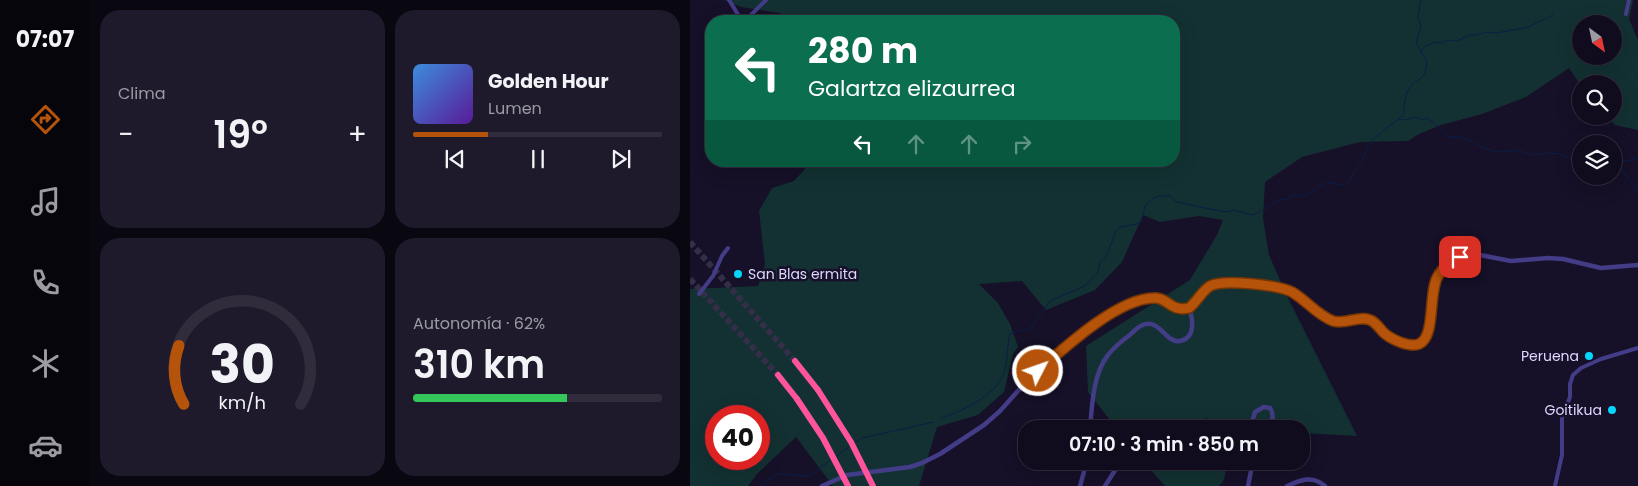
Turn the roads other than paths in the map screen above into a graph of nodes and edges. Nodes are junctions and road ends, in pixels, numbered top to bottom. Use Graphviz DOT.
graph roads {
  1 [pos="729,0"];
  2 [pos="766,0"];
  3 [pos="1629,0"];
  4 [pos="1626,14"];
  5 [pos="738,15"];
  6 [pos="751,15"];
  7 [pos="728,248"];
  8 [pos="1638,265"];
  9 [pos="699,294"];
  10 [pos="1189,308"];
  11 [pos="1638,348"];
  12 [pos="795,361"];
  13 [pos="778,375"];
  14 [pos="1091,420"];
  15 [pos="1253,420"];
  16 [pos="1272,420"];
  17 [pos="1084,470"];
  18 [pos="1115,470"];
  19 [pos="1251,470"];
  20 [pos="822,486"];
  21 [pos="848,486"];
  22 [pos="873,486"];
  23 [pos="1080,486"];
  24 [pos="1105,486"];
  25 [pos="1248,486"];
  26 [pos="1287,486"];
  27 [pos="1325,486"];
  28 [pos="1555,486"];
  1 -- 5 [label="street"];
  2 -- 6 [label="street"];
  3 -- 4 [label="street"];
  7 -- 9 [label="street"];
  8 -- 10 [label="street"];
  10 -- 14 [label="street"];
  10 -- 20 [label="street"];
  11 -- 28 [label="street"];
  12 -- 22 [label="highway, bridge"];
  13 -- 21 [label="highway, bridge"];
  15 -- 16 [label="street"];
  17 -- 23 [label="street"];
  18 -- 24 [label="street"];
  19 -- 25 [label="street"];
  26 -- 27 [label="street"];
}
